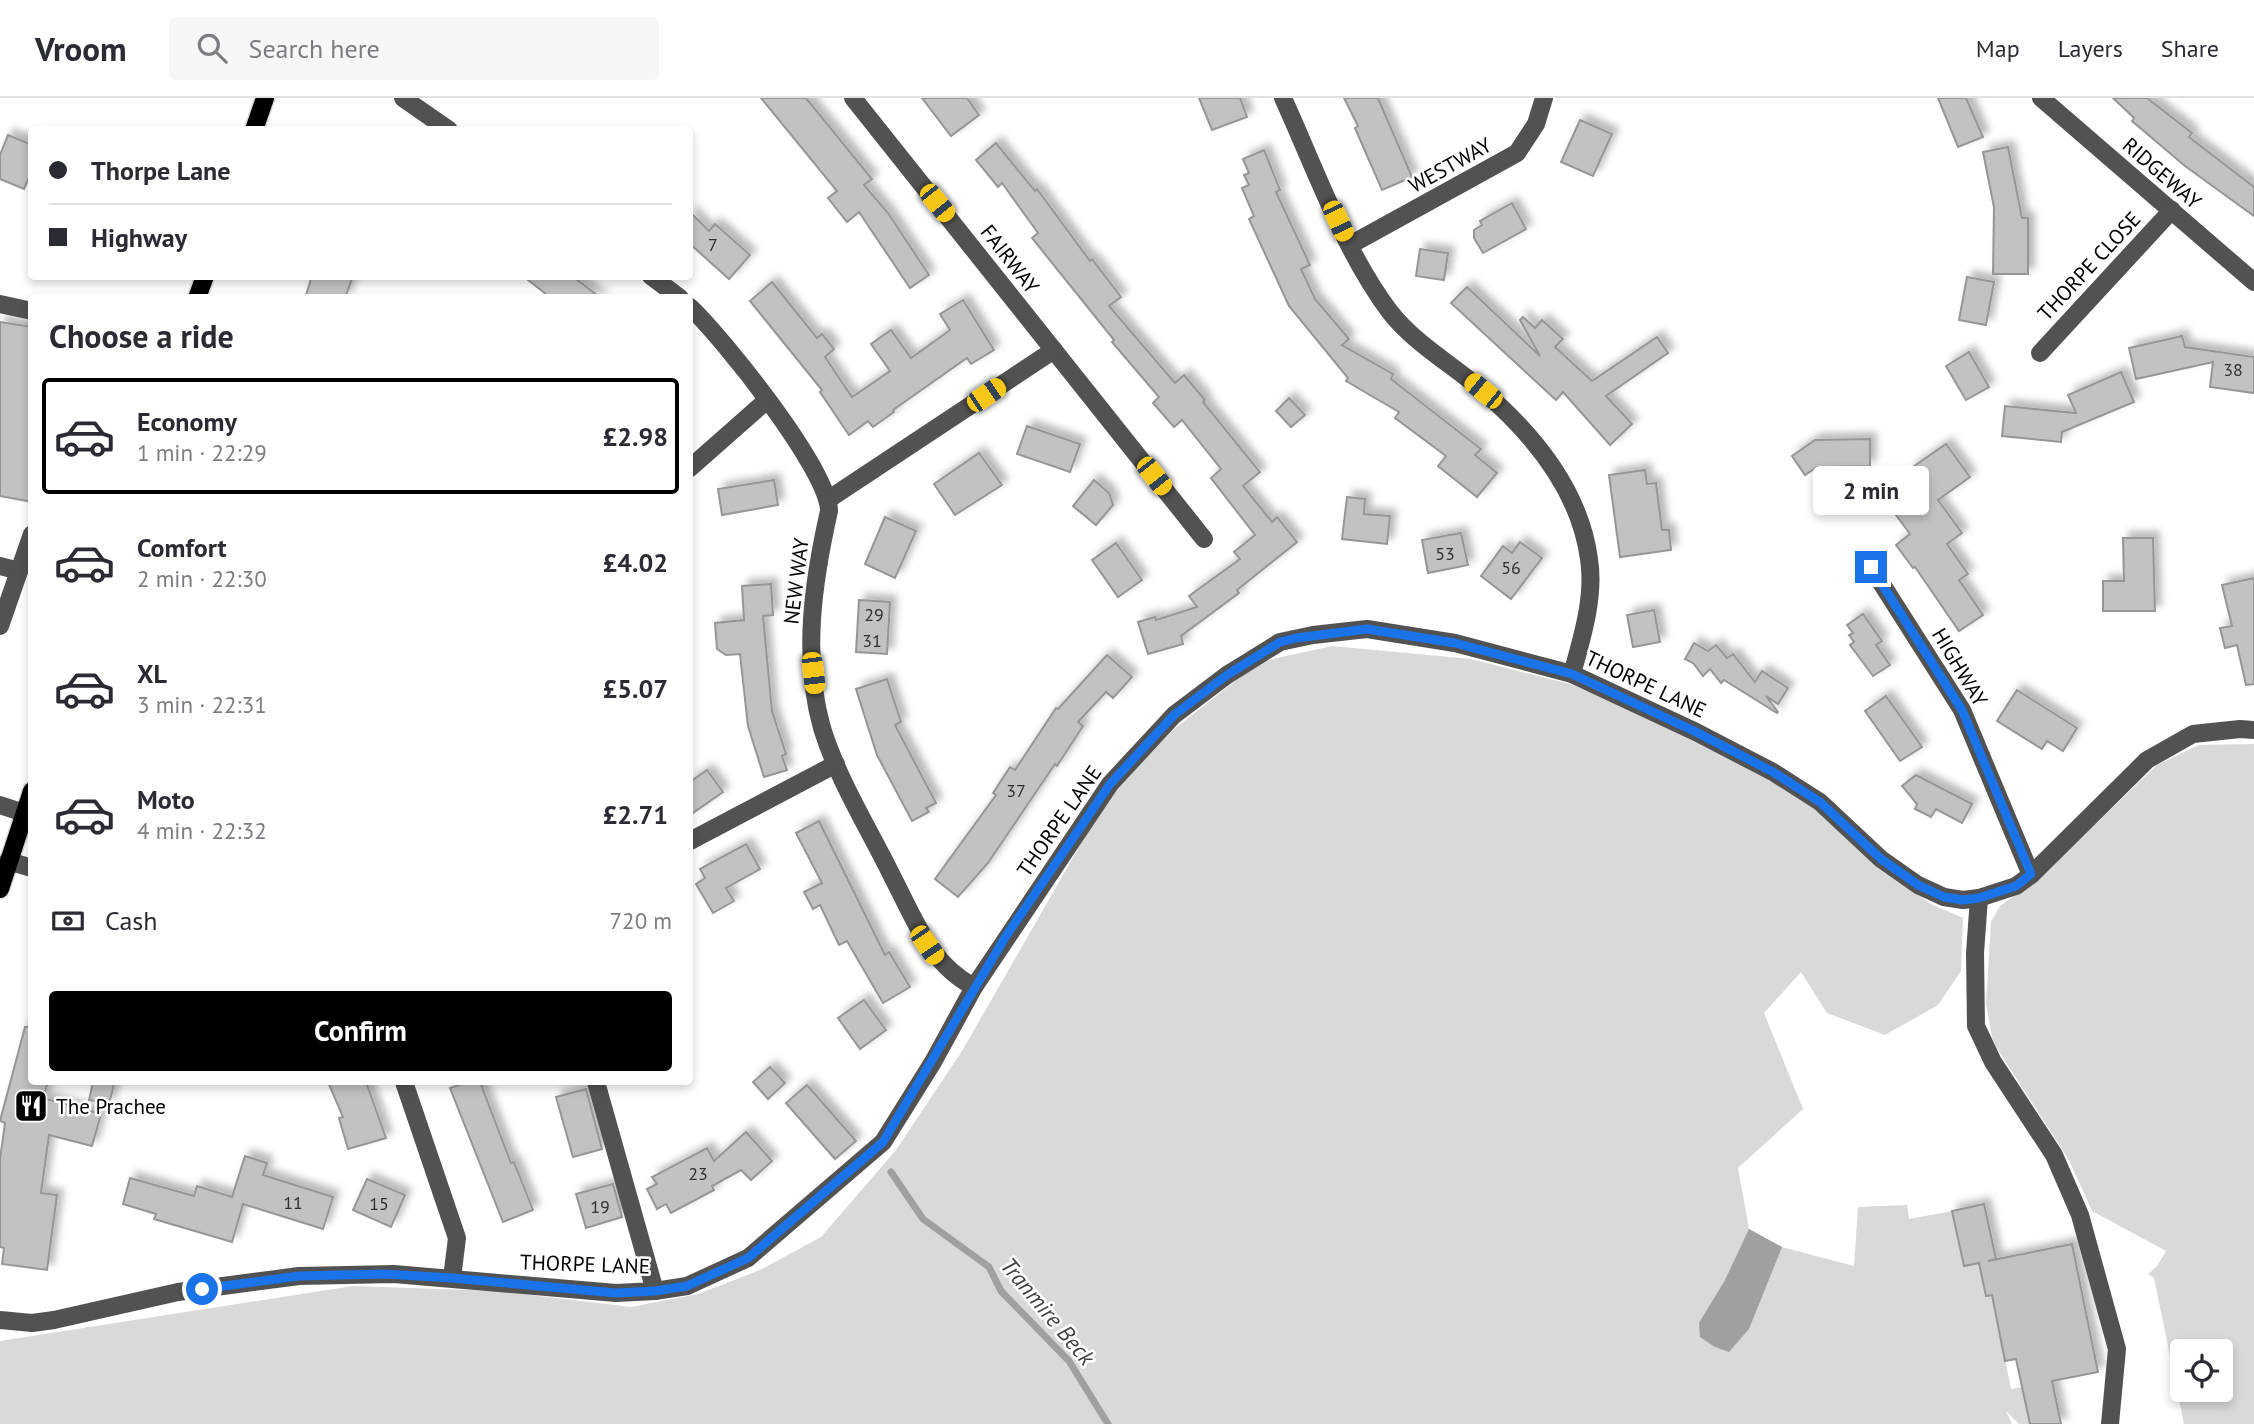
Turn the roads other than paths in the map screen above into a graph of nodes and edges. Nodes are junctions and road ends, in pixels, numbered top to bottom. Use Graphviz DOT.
graph roads {
  1 [pos="265,98"];
  2 [pos="403,98"];
  3 [pos="853,98"];
  4 [pos="1283,98"];
  5 [pos="1544,98"];
  6 [pos="2040,98"];
  7 [pos="255,126"];
  8 [pos="443,126"];
  9 [pos="2172,210"];
  10 [pos="1350,245"];
  11 [pos="656,280"];
  12 [pos="2254,282"];
  13 [pos="675,294"];
  14 [pos="0,304"];
  15 [pos="28,310"];
  16 [pos="693,310"];
  17 [pos="1054,351"];
  18 [pos="2040,353"];
  19 [pos="767,400"];
  20 [pos="693,465"];
  21 [pos="829,499"];
  22 [pos="1204,539"];
  23 [pos="28,545"];
  24 [pos="0,566"];
  25 [pos="1871,567"];
  26 [pos="19,571"];
  27 [pos="0,626"];
  28 [pos="1572,674"];
  29 [pos="2254,730"];
  30 [pos="836,764"];
  31 [pos="28,802"];
  32 [pos="0,804"];
  33 [pos="24,813"];
  34 [pos="693,839"];
  35 [pos="8,861"];
  36 [pos="28,867"];
  37 [pos="2031,874"];
  38 [pos="0,889"];
  39 [pos="1979,898"];
  40 [pos="974,987"];
  41 [pos="405,1085"];
  42 [pos="597,1085"];
  43 [pos="452,1278"];
  44 [pos="655,1291"];
  45 [pos="0,1320"];
  46 [pos="2110,1424"];
  1 -- 7 [label="main road"];
  2 -- 8 [label="street"];
  3 -- 17 [label="street, FAIRWAY"];
  4 -- 10 [label="street"];
  5 -- 10 [label="street, WESTWAY"];
  6 -- 9 [label="street, RIDGEWAY"];
  9 -- 12 [label="street, RIDGEWAY"];
  9 -- 18 [label="street, THORPE CLOSE"];
  10 -- 28 [label="street"];
  11 -- 13 [label="street"];
  14 -- 15 [label="street"];
  16 -- 19 [label="street"];
  17 -- 21 [label="street"];
  17 -- 22 [label="street, FAIRWAY"];
  19 -- 20 [label="street"];
  19 -- 21 [label="street"];
  21 -- 30 [label="street, NEW WAY"];
  23 -- 26 [label="street"];
  24 -- 26 [label="street"];
  25 -- 37 [label="street, HIGHWAY"];
  26 -- 27 [label="street"];
  28 -- 39 [label="street, THORPE LANE"];
  28 -- 40 [label="street, THORPE LANE"];
  29 -- 37 [label="street, THORPE LANE"];
  30 -- 34 [label="street"];
  30 -- 40 [label="street, NEW WAY"];
  31 -- 33 [label="main road"];
  32 -- 33 [label="street"];
  33 -- 35 [label="main road"];
  35 -- 36 [label="street"];
  35 -- 38 [label="main road"];
  37 -- 39 [label="street, THORPE LANE"];
  39 -- 46 [label="street"];
  40 -- 44 [label="street, THORPE LANE"];
  41 -- 43 [label="street"];
  42 -- 44 [label="street"];
  43 -- 44 [label="street, THORPE LANE"];
  43 -- 45 [label="street, THORPE LANE"];
}
